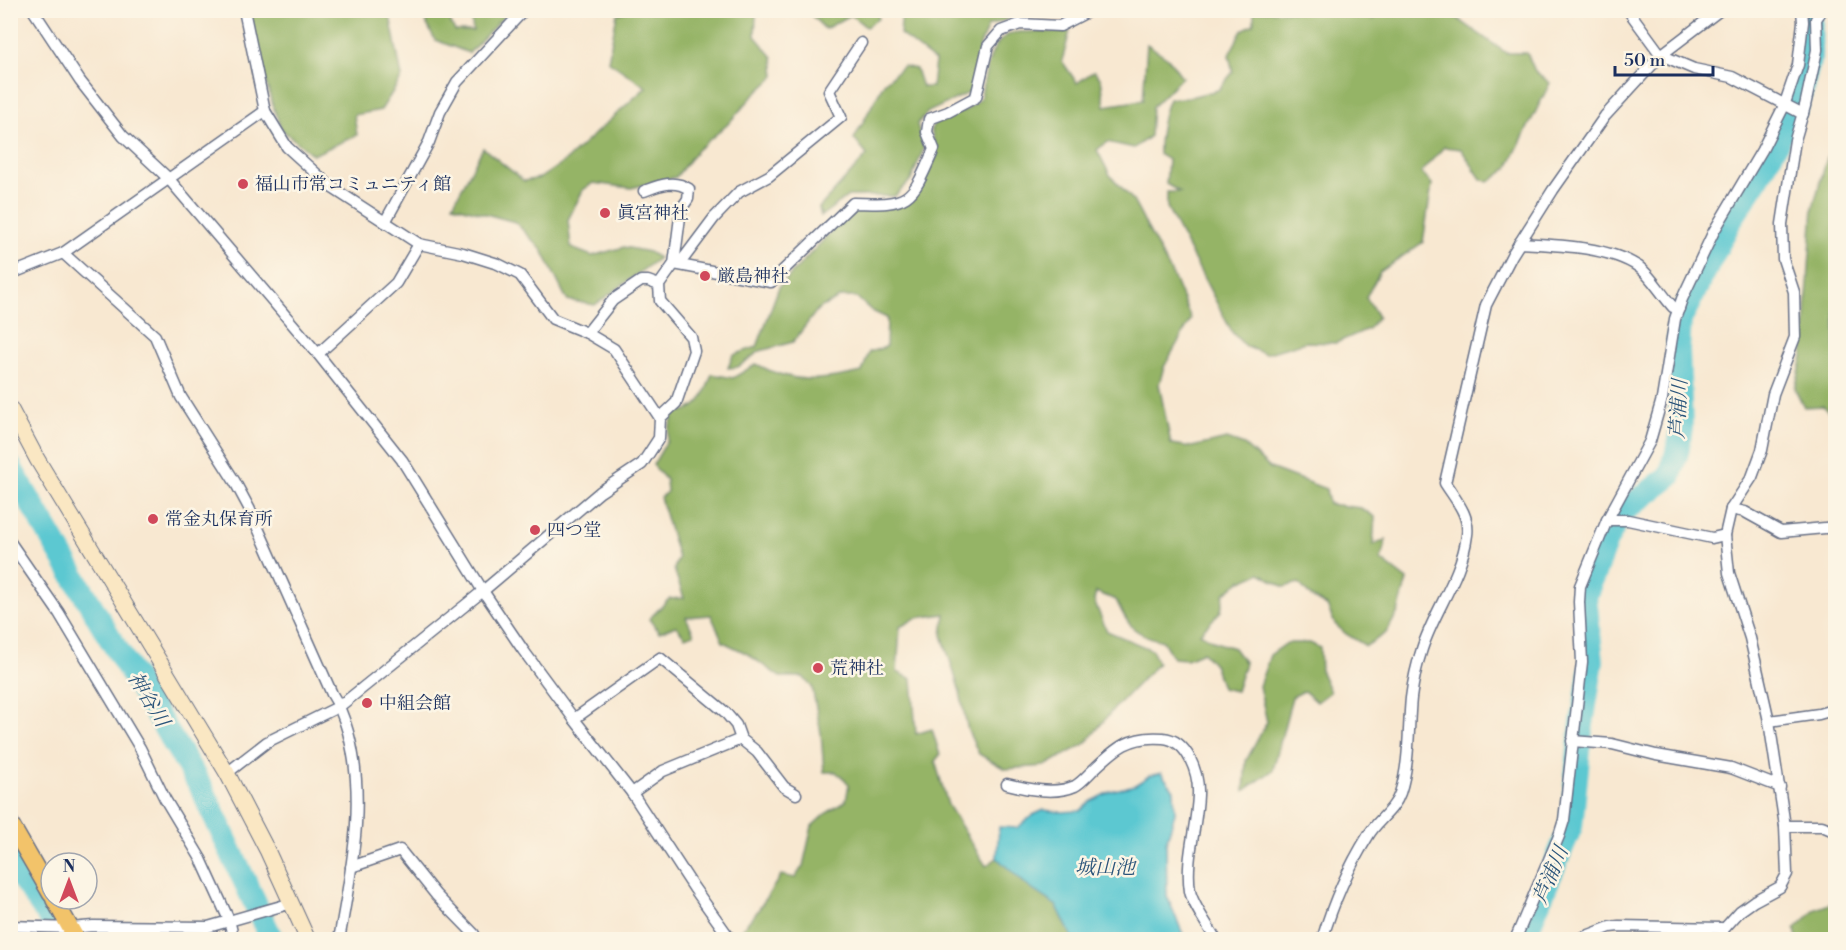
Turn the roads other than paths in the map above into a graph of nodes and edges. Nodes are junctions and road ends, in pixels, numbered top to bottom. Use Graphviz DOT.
graph roads {
  1 [pos="33,10"];
  2 [pos="244,10"];
  3 [pos="524,10"];
  4 [pos="1091,10"];
  5 [pos="1628,10"];
  6 [pos="1720,10"];
  7 [pos="1811,17"];
  8 [pos="861,43"];
  9 [pos="1661,55"];
  10 [pos="1784,106"];
  11 [pos="265,111"];
  12 [pos="1803,114"];
  13 [pos="168,178"];
  14 [pos="644,191"];
  15 [pos="385,222"];
  16 [pos="1520,243"];
  17 [pos="419,244"];
  18 [pos="63,253"];
  19 [pos="674,264"];
  20 [pos="10,274"];
  21 [pos="659,285"];
  22 [pos="1679,309"];
  23 [pos="587,333"];
  24 [pos="318,354"];
  25 [pos="10,408"];
  26 [pos="660,417"];
  27 [pos="1731,509"];
  28 [pos="1607,520"];
  29 [pos="1836,527"];
  30 [pos="1725,535"];
  31 [pos="10,542"];
  32 [pos="483,591"];
  33 [pos="340,706"];
  34 [pos="1836,709"];
  35 [pos="574,719"];
  36 [pos="1769,721"];
  37 [pos="741,738"];
  38 [pos="1572,741"];
  39 [pos="227,772"];
  40 [pos="1007,784"];
  41 [pos="1780,787"];
  42 [pos="632,793"];
  43 [pos="796,794"];
  44 [pos="10,823"];
  45 [pos="1785,826"];
  46 [pos="1836,832"];
  47 [pos="351,867"];
  48 [pos="39,873"];
  49 [pos="292,903"];
  50 [pos="61,911"];
  51 [pos="229,920"];
  52 [pos="10,926"];
  53 [pos="74,934"];
  54 [pos="474,934"];
  55 [pos="1725,935"];
  56 [pos="234,939"];
  57 [pos="308,939"];
  58 [pos="339,939"];
  59 [pos="731,939"];
  60 [pos="1216,939"];
  61 [pos="1322,939"];
  62 [pos="1515,939"];
  63 [pos="1576,939"];
  1 -- 13 [label="street"];
  2 -- 11 [label="street"];
  3 -- 15 [label="street"];
  4 -- 19 [label="street"];
  5 -- 9 [label="street"];
  6 -- 9 [label="street"];
  7 -- 10 [label="street"];
  7 -- 12 [label="street"];
  8 -- 19 [label="street"];
  9 -- 10 [label="street"];
  9 -- 16 [label="street"];
  10 -- 12 [label="street"];
  10 -- 22 [label="street"];
  11 -- 13 [label="street"];
  11 -- 15 [label="street"];
  12 -- 27 [label="street"];
  13 -- 18 [label="street"];
  13 -- 24 [label="street"];
  14 -- 19 [label="street"];
  15 -- 17 [label="street"];
  16 -- 22 [label="street"];
  16 -- 61 [label="street"];
  17 -- 23 [label="street"];
  17 -- 24 [label="street"];
  18 -- 20 [label="street"];
  18 -- 33 [label="street"];
  19 -- 21 [label="street"];
  21 -- 23 [label="street"];
  21 -- 26 [label="street"];
  22 -- 28 [label="street"];
  23 -- 26 [label="street"];
  24 -- 32 [label="street"];
  25 -- 39 [label="street"];
  26 -- 32 [label="street"];
  27 -- 29 [label="street"];
  27 -- 30 [label="street"];
  28 -- 30 [label="street"];
  28 -- 38 [label="street"];
  30 -- 36 [label="street"];
  31 -- 51 [label="street"];
  32 -- 33 [label="street"];
  32 -- 35 [label="street"];
  33 -- 39 [label="street"];
  33 -- 47 [label="street"];
  34 -- 36 [label="street"];
  35 -- 37 [label="street"];
  35 -- 42 [label="street"];
  36 -- 41 [label="street"];
  37 -- 42 [label="street"];
  37 -- 43 [label="street"];
  38 -- 41 [label="street"];
  38 -- 62 [label="street"];
  39 -- 49 [label="street"];
  40 -- 60 [label="street"];
  41 -- 45 [label="street"];
  42 -- 59 [label="street"];
  44 -- 48 [label="main road"];
  45 -- 46 [label="street"];
  45 -- 55 [label="street"];
  47 -- 54 [label="street"];
  47 -- 58 [label="street"];
  49 -- 51 [label="street"];
  49 -- 57 [label="street"];
  50 -- 53 [label="main road"];
  51 -- 53 [label="street"];
  51 -- 56 [label="street"];
  52 -- 53 [label="street"];
  55 -- 63 [label="street"];
}
